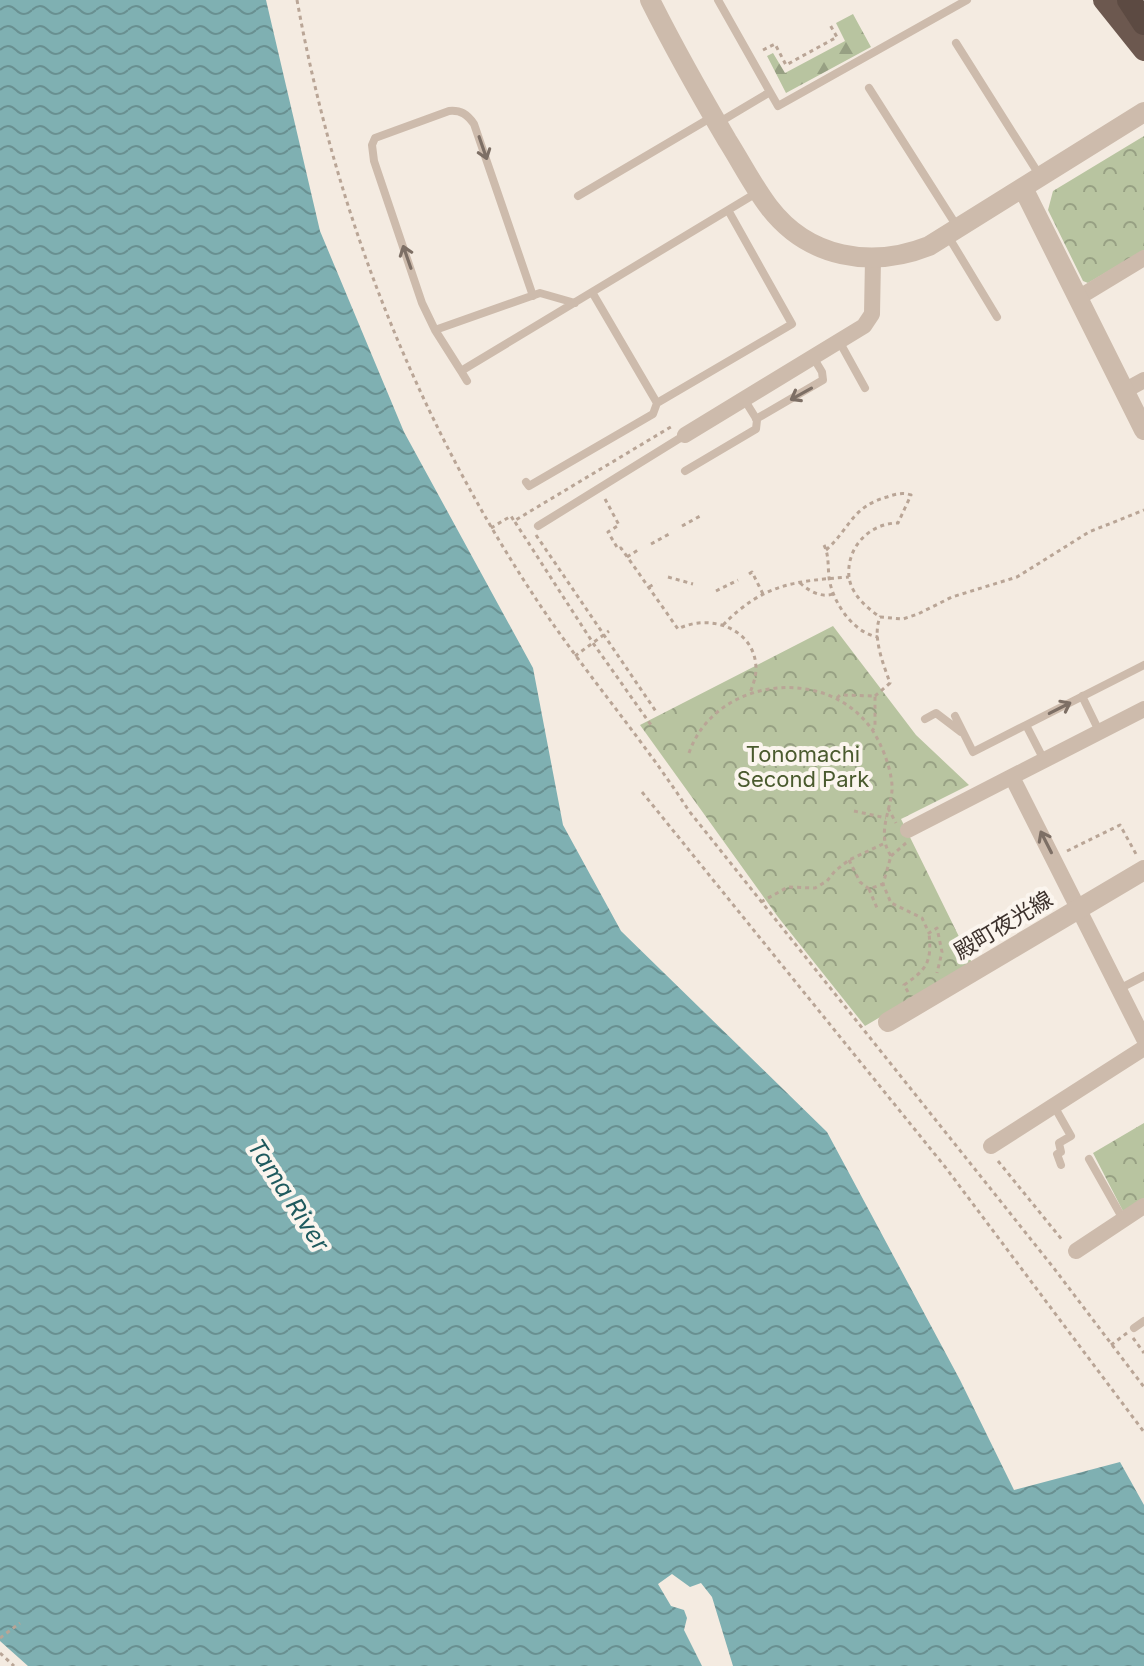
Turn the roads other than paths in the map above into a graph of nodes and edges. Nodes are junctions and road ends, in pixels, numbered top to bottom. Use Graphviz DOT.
graph roads {
  1 [pos="650,0"];
  2 [pos="718,0"];
  3 [pos="967,0"];
  4 [pos="1104,0"];
  5 [pos="1129,0"];
  6 [pos="1144,23"];
  7 [pos="956,43"];
  8 [pos="1144,50"];
  9 [pos="869,88"];
  10 [pos="770,92"];
  11 [pos="1144,112"];
  12 [pos="715,120"];
  13 [pos="1031,182"];
  14 [pos="759,191"];
  15 [pos="578,196"];
  16 [pos="728,210"];
  17 [pos="953,232"];
  18 [pos="1144,258"];
  19 [pos="873,259"];
  20 [pos="592,292"];
  21 [pos="533,296"];
  22 [pos="1078,298"];
  23 [pos="575,303"];
  24 [pos="997,317"];
  25 [pos="435,330"];
  26 [pos="839,341"];
  27 [pos="813,357"];
  28 [pos="461,371"];
  29 [pos="1144,380"];
  30 [pos="467,381"];
  31 [pos="865,388"];
  32 [pos="1124,391"];
  33 [pos="744,399"];
  34 [pos="657,403"];
  35 [pos="756,419"];
  36 [pos="679,430"];
  37 [pos="1144,430"];
  38 [pos="685,471"];
  39 [pos="526,482"];
  40 [pos="535,527"];
  41 [pos="1144,665"];
  42 [pos="1082,696"];
  43 [pos="1144,709"];
  44 [pos="955,716"];
  45 [pos="925,719"];
  46 [pos="1026,725"];
  47 [pos="1100,732"];
  48 [pos="964,735"];
  49 [pos="1044,760"];
  50 [pos="1012,777"];
  51 [pos="908,830"];
  52 [pos="1141,864"];
  53 [pos="1078,909"];
  54 [pos="1144,976"];
  55 [pos="1119,989"];
  56 [pos="888,1022"];
  57 [pos="1144,1039"];
  58 [pos="1144,1048"];
  59 [pos="1053,1106"];
  60 [pos="991,1146"];
  61 [pos="1089,1159"];
  62 [pos="1061,1165"];
  63 [pos="1144,1206"];
  64 [pos="1123,1219"];
  65 [pos="1076,1251"];
  66 [pos="1144,1321"];
  67 [pos="1134,1328"];
  1 -- 12 [label="street"];
  2 -- 10 [label="lane"];
  3 -- 10 [label="lane"];
  4 -- 8 [label="highway"];
  5 -- 6 [label="highway"];
  7 -- 13 [label="lane"];
  9 -- 17 [label="lane"];
  10 -- 12 [label="lane"];
  11 -- 13 [label="street"];
  12 -- 14 [label="street"];
  12 -- 15 [label="lane"];
  13 -- 17 [label="street"];
  13 -- 22 [label="street"];
  14 -- 16 [label="lane"];
  14 -- 19 [label="street"];
  16 -- 20 [label="lane"];
  16 -- 34 [label="lane"];
  17 -- 19 [label="street"];
  17 -- 24 [label="lane"];
  18 -- 22 [label="street"];
  19 -- 26 [label="street"];
  20 -- 23 [label="lane"];
  20 -- 34 [label="lane"];
  21 -- 23 [label="lane"];
  21 -- 25 [label="lane"];
  25 -- 21 [label="lane, one-way"];
  22 -- 32 [label="street"];
  23 -- 28 [label="lane"];
  25 -- 28 [label="lane"];
  26 -- 27 [label="street"];
  26 -- 31 [label="lane"];
  27 -- 33 [label="street"];
  27 -- 35 [label="lane, one-way"];
  28 -- 30 [label="lane"];
  29 -- 32 [label="street"];
  32 -- 37 [label="street"];
  33 -- 35 [label="lane"];
  33 -- 36 [label="street"];
  34 -- 39 [label="lane"];
  35 -- 38 [label="lane"];
  36 -- 40 [label="lane"];
  41 -- 42 [label="lane"];
  46 -- 42 [label="lane, one-way"];
  42 -- 47 [label="lane"];
  43 -- 47 [label="street"];
  44 -- 48 [label="lane"];
  45 -- 48 [label="lane"];
  46 -- 48 [label="lane"];
  46 -- 49 [label="lane"];
  47 -- 49 [label="street"];
  49 -- 50 [label="street"];
  50 -- 51 [label="street"];
  53 -- 50 [label="street, one-way"];
  52 -- 53 [label="street, 殿町夜光線"];
  53 -- 55 [label="street"];
  53 -- 56 [label="street, 殿町夜光線"];
  54 -- 55 [label="lane"];
  55 -- 57 [label="street"];
  58 -- 59 [label="street"];
  59 -- 60 [label="street"];
  59 -- 62 [label="lane"];
  61 -- 64 [label="lane"];
  63 -- 64 [label="street"];
  64 -- 65 [label="street"];
  66 -- 67 [label="lane"];
}
